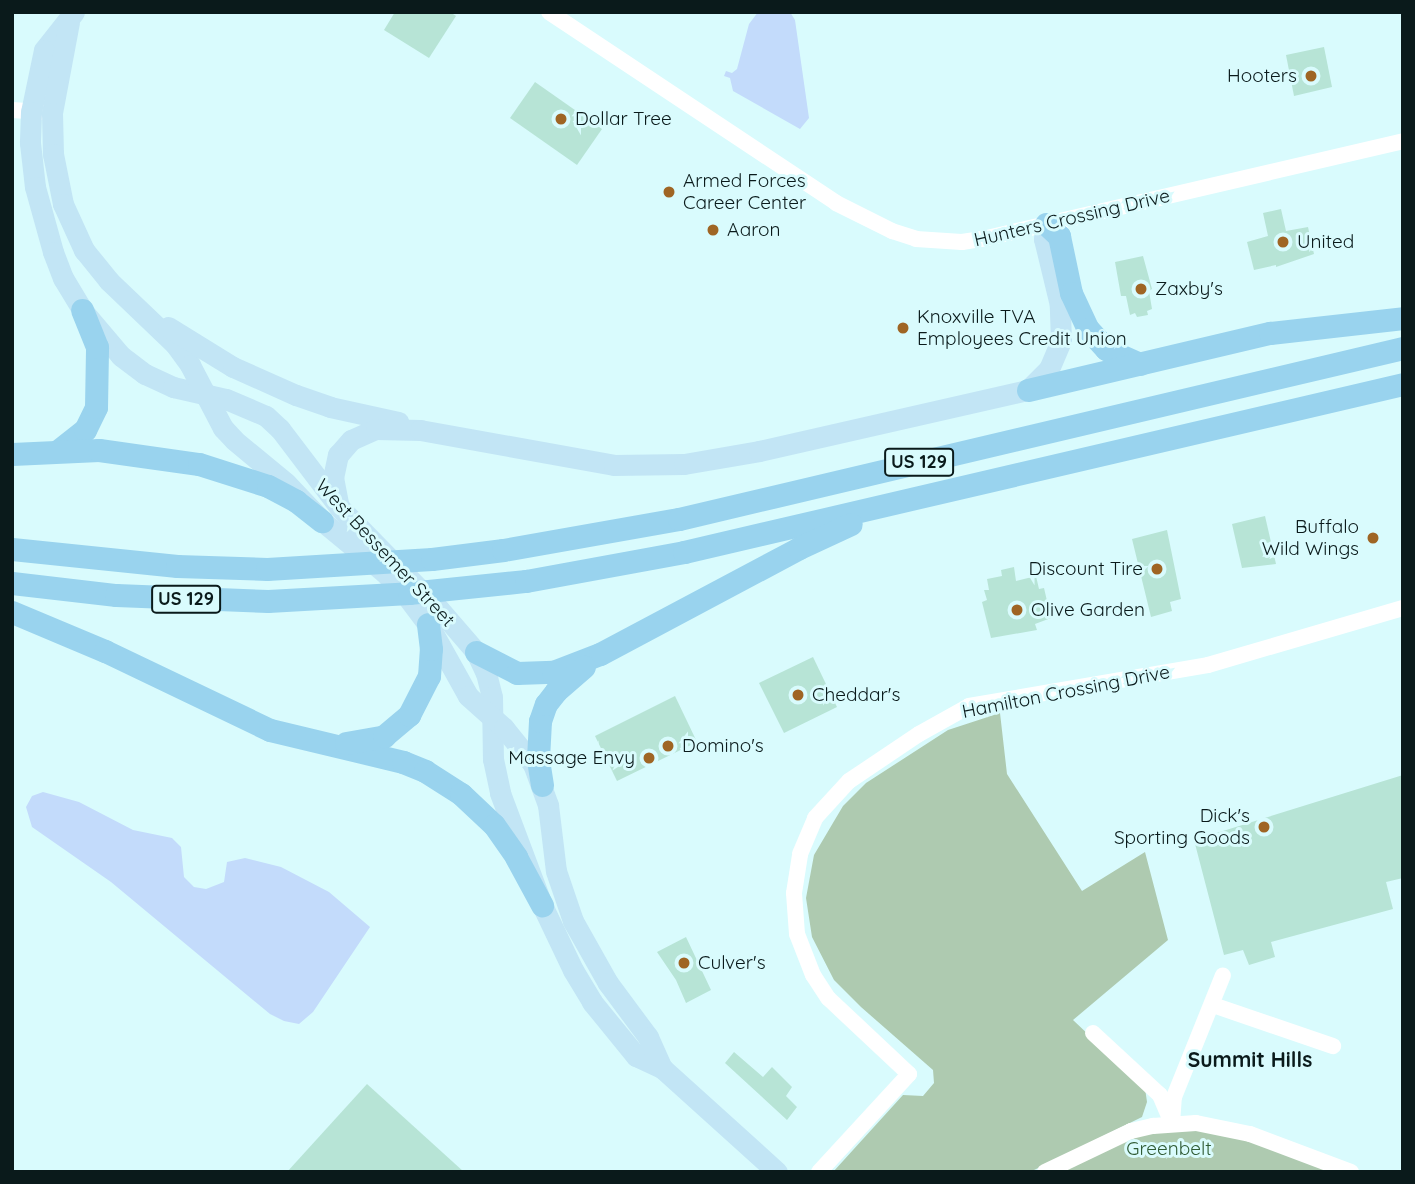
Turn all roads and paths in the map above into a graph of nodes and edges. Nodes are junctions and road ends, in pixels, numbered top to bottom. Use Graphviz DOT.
graph roads {
  1 [pos="549,12"];
  2 [pos="72,15"];
  3 [pos="32,112"];
  4 [pos="1403,141"];
  5 [pos="1046,224"];
  6 [pos="138,307"];
  7 [pos="82,310"];
  8 [pos="1403,318"];
  9 [pos="1403,348"];
  10 [pos="1140,364"];
  11 [pos="1403,384"];
  12 [pos="1028,390"];
  13 [pos="206,393"];
  14 [pos="420,430"];
  15 [pos="59,450"];
  16 [pos="12,454"];
  17 [pos="909,500"];
  18 [pos="331,515"];
  19 [pos="12,550"];
  20 [pos="12,583"];
  21 [pos="1403,608"];
  22 [pos="12,612"];
  23 [pos="428,624"];
  24 [pos="476,652"];
  25 [pos="600,654"];
  26 [pos="495,720"];
  27 [pos="312,741"];
  28 [pos="542,785"];
  29 [pos="542,905"];
  30 [pos="1223,975"];
  31 [pos="1213,1005"];
  32 [pos="1093,1033"];
  33 [pos="1334,1046"];
  34 [pos="662,1068"];
  35 [pos="1172,1124"];
  36 [pos="777,1172"];
  37 [pos="818,1172"];
  38 [pos="1045,1172"];
  39 [pos="1352,1172"];
  1 -- 5 [label="street, Hunters Crossing Drive"];
  2 -- 3 [label="main road"];
  3 -- 6 [label="main road, West Bessemer Street"];
  3 -- 7 [label="main road, West Bessemer Street"];
  4 -- 5 [label="street, Hunters Crossing Drive"];
  5 -- 10 [label="highway"];
  5 -- 12 [label="main road"];
  6 -- 13 [label="main road, West Bessemer Street"];
  6 -- 14 [label="main road"];
  7 -- 13 [label="main road, West Bessemer Street"];
  7 -- 15 [label="highway"];
  8 -- 10 [label="highway"];
  9 -- 19 [label="highway, US 129"];
  10 -- 12 [label="highway"];
  11 -- 17 [label="highway, US 129"];
  12 -- 14 [label="main road"];
  13 -- 18 [label="main road, West Bessemer Street"];
  13 -- 18 [label="main road, West Bessemer Street"];
  14 -- 18 [label="main road"];
  15 -- 16 [label="highway"];
  15 -- 18 [label="highway"];
  17 -- 20 [label="highway, US 129"];
  17 -- 25 [label="highway"];
  18 -- 23 [label="main road, West Bessemer Street"];
  18 -- 24 [label="main road, West Bessemer Street"];
  21 -- 37 [label="street, Hamilton Crossing Drive"];
  22 -- 27 [label="highway"];
  23 -- 26 [label="main road, West Bessemer Street"];
  23 -- 27 [label="highway"];
  24 -- 25 [label="highway"];
  24 -- 26 [label="main road, West Bessemer Street"];
  25 -- 28 [label="highway"];
  26 -- 28 [label="main road, West Bessemer Street"];
  26 -- 29 [label="main road, West Bessemer Street"];
  27 -- 29 [label="highway"];
  28 -- 34 [label="main road, West Bessemer Street"];
  29 -- 34 [label="main road, West Bessemer Street"];
  30 -- 31 [label="street"];
  31 -- 33 [label="street"];
  31 -- 35 [label="street"];
  32 -- 35 [label="street"];
  34 -- 36 [label="main road, West Bessemer Street"];
  35 -- 38 [label="street"];
  35 -- 39 [label="street"];
}
